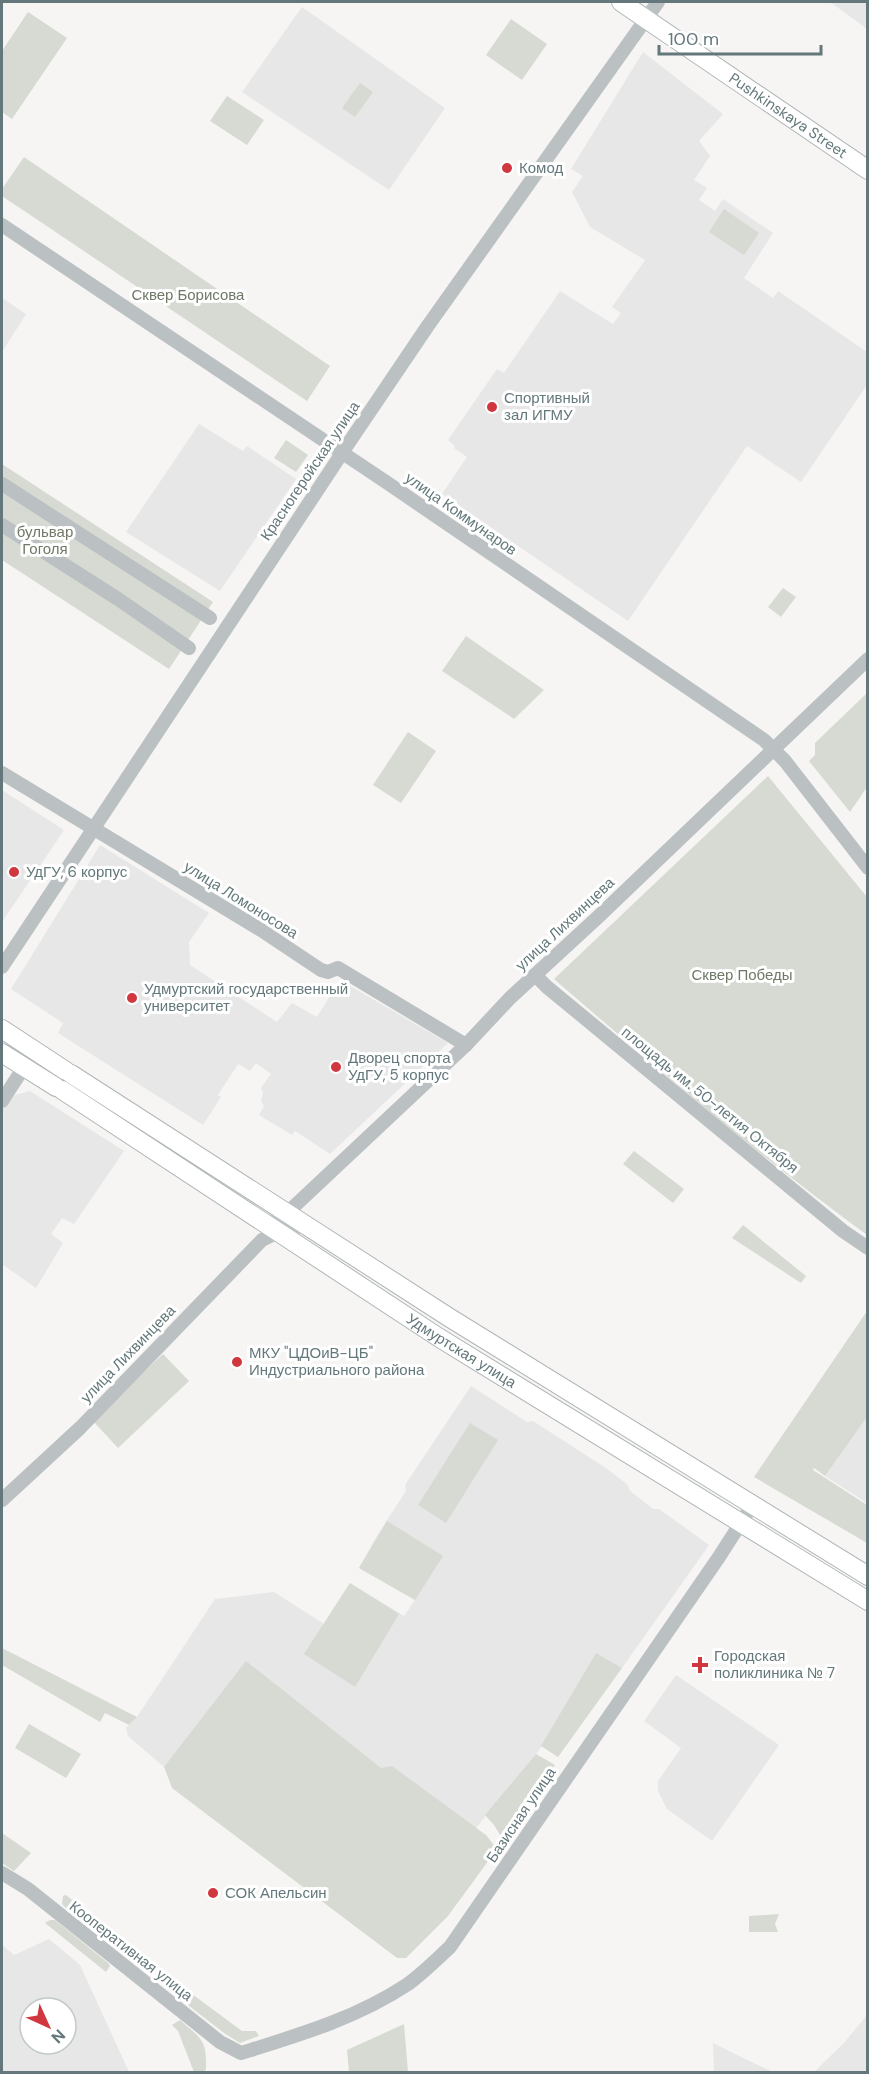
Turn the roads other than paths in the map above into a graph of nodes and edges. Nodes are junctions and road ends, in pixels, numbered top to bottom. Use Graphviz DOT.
graph roads {
  1 [pos="621,2"];
  2 [pos="658,2"];
  3 [pos="645,18"];
  4 [pos="867,170"];
  5 [pos="2,225"];
  6 [pos="342,454"];
  7 [pos="2,484"];
  8 [pos="2,525"];
  9 [pos="210,618"];
  10 [pos="189,648"];
  11 [pos="867,658"];
  12 [pos="773,749"];
  13 [pos="2,772"];
  14 [pos="94,830"];
  15 [pos="867,868"];
  16 [pos="2,967"];
  17 [pos="535,975"];
  18 [pos="2,1029"];
  19 [pos="465,1045"];
  20 [pos="2,1053"];
  21 [pos="24,1067"];
  22 [pos="2,1101"];
  23 [pos="200,1158"];
  24 [pos="189,1174"];
  25 [pos="286,1214"];
  26 [pos="272,1227"];
  27 [pos="307,1227"];
  28 [pos="867,1248"];
  29 [pos="450,1318"];
  30 [pos="438,1337"];
  31 [pos="652,1445"];
  32 [pos="641,1463"];
  33 [pos="2,1500"];
  34 [pos="753,1504"];
  35 [pos="741,1524"];
  36 [pos="867,1576"];
  37 [pos="867,1601"];
  38 [pos="2,1873"];
  39 [pos="241,2053"];
  1 -- 3 [label="main road, Pushkinskaya Street"];
  2 -- 3 [label="street, Красногеройская улица"];
  3 -- 4 [label="main road, Pushkinskaya Street"];
  3 -- 6 [label="street, Красногеройская улица"];
  5 -- 6 [label="street, улица Коммунаров"];
  6 -- 12 [label="street, улица Коммунаров"];
  6 -- 14 [label="street, Красногеройская улица"];
  7 -- 9 [label="street"];
  8 -- 10 [label="street"];
  11 -- 12 [label="street, улица Лихвинцева"];
  12 -- 15 [label="street, улица Коммунаров"];
  12 -- 17 [label="street, улица Лихвинцева"];
  13 -- 14 [label="street, улица Ломоносова"];
  14 -- 16 [label="street, Красногеройская улица"];
  14 -- 19 [label="street, улица Ломоносова"];
  17 -- 19 [label="street, улица Лихвинцева"];
  17 -- 28 [label="street, площадь им. 50-летия Октября"];
  18 -- 23 [label="main road, Удмуртская улица"];
  19 -- 25 [label="street, улица Лихвинцева"];
  20 -- 21 [label="main road, Удмуртская улица"];
  21 -- 22 [label="street"];
  21 -- 24 [label="main road, Удмуртская улица"];
  23 -- 24 [label="main road"];
  23 -- 25 [label="main road, Удмуртская улица"];
  24 -- 26 [label="main road, Удмуртская улица"];
  25 -- 26 [label="street, улица Лихвинцева"];
  25 -- 27 [label="main road, Удмуртская улица"];
  26 -- 27 [label="street"];
  26 -- 30 [label="main road, Удмуртская улица"];
  26 -- 33 [label="street, улица Лихвинцева"];
  27 -- 29 [label="main road, Удмуртская улица"];
  29 -- 30 [label="main road"];
  29 -- 31 [label="main road, Удмуртская улица"];
  30 -- 32 [label="main road, Удмуртская улица"];
  31 -- 32 [label="main road"];
  31 -- 34 [label="main road, Удмуртская улица"];
  32 -- 35 [label="main road, Удмуртская улица"];
  34 -- 35 [label="street, Базисная улица"];
  34 -- 36 [label="main road, Удмуртская улица"];
  35 -- 37 [label="main road, Удмуртская улица"];
  35 -- 39 [label="street, Базисная улица"];
  38 -- 39 [label="street, Кооперативная улица"];
}
